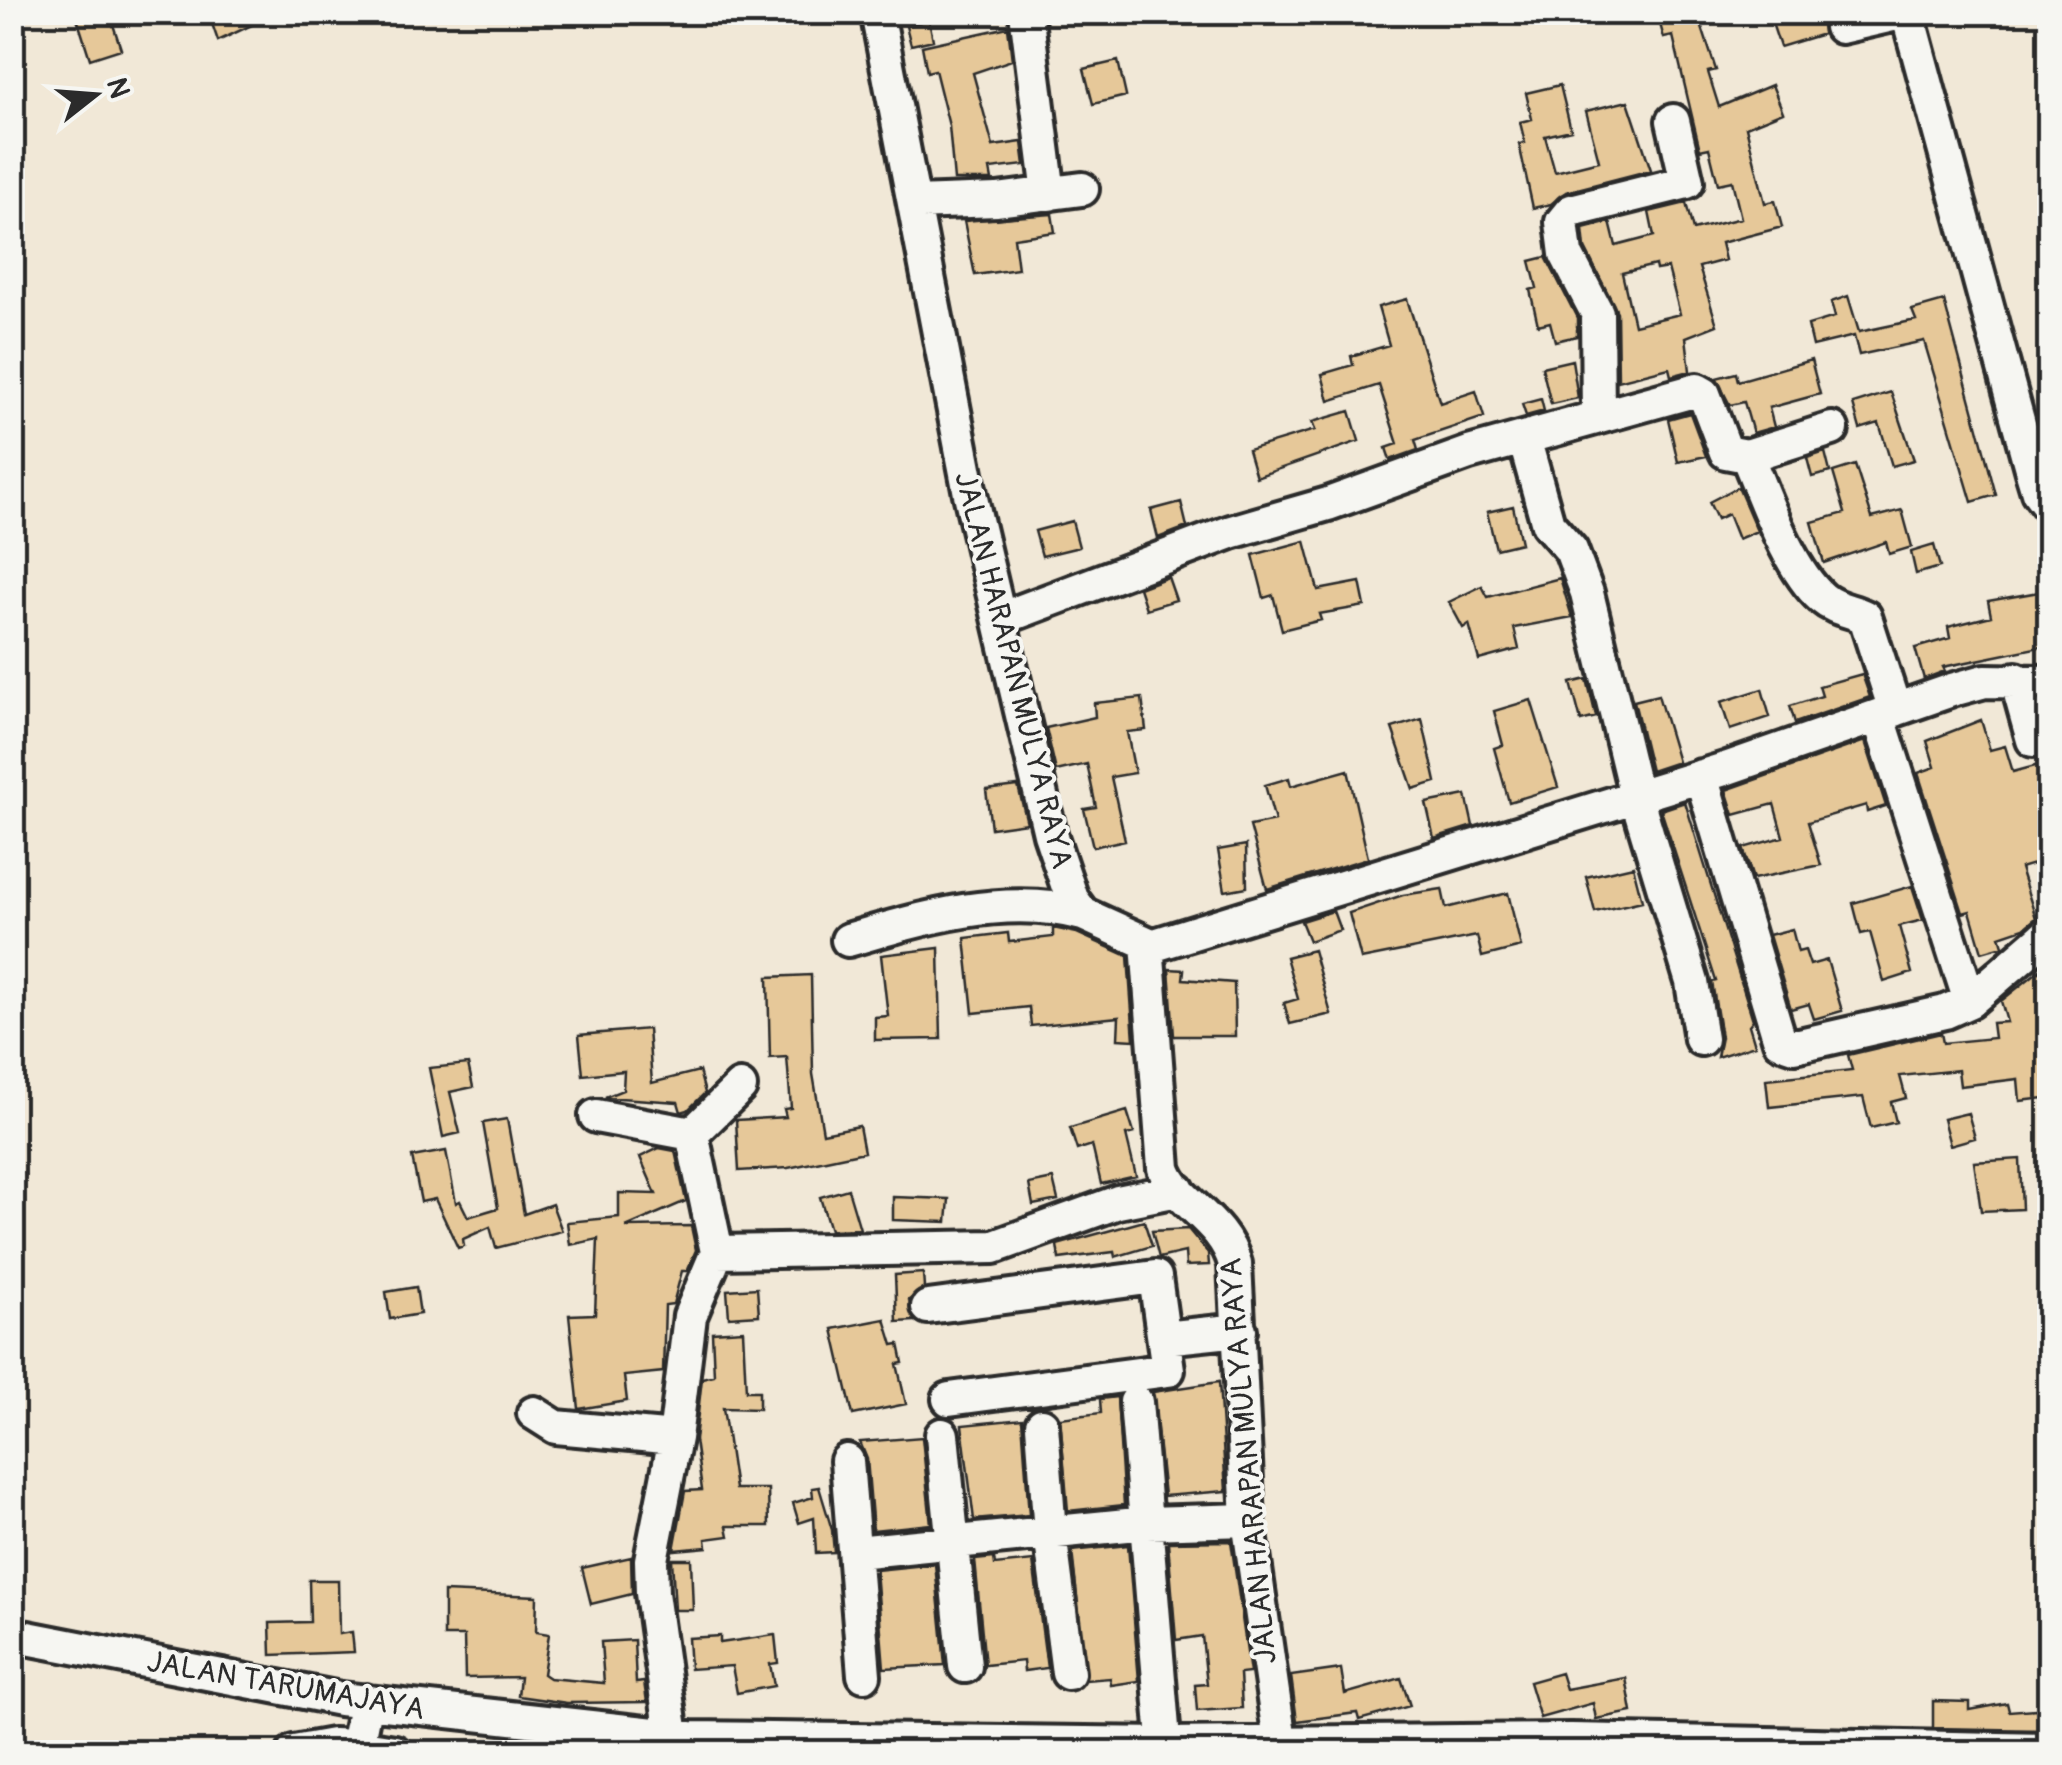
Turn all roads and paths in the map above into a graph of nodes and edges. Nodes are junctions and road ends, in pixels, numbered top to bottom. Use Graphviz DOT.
graph roads {
  1 [pos="877,12"];
  2 [pos="1026,12"];
  3 [pos="1906,12"];
  4 [pos="1841,27"];
  5 [pos="1674,121"];
  6 [pos="915,203"];
  7 [pos="1598,417"];
  8 [pos="1832,429"];
  9 [pos="1524,438"];
  10 [pos="1747,456"];
  11 [pos="2050,508"];
  12 [pos="1000,619"];
  13 [pos="2016,679"];
  14 [pos="2050,682"];
  15 [pos="1887,714"];
  16 [pos="2034,740"];
  17 [pos="1700,776"];
  18 [pos="1636,796"];
  19 [pos="1083,914"];
  20 [pos="2050,932"];
  21 [pos="848,940"];
  22 [pos="1148,948"];
  23 [pos="1970,1001"];
  24 [pos="1701,1039"];
  25 [pos="740,1087"];
  26 [pos="596,1116"];
  27 [pos="692,1134"];
  28 [pos="1178,1190"];
  29 [pos="716,1252"];
  30 [pos="928,1307"];
  31 [pos="1240,1330"];
  32 [pos="1164,1338"];
  33 [pos="949,1398"];
  34 [pos="1136,1402"];
  35 [pos="534,1413"];
  36 [pos="1042,1425"];
  37 [pos="942,1436"];
  38 [pos="675,1438"];
  39 [pos="847,1460"];
  40 [pos="1248,1520"];
  41 [pos="1147,1523"];
  42 [pos="1050,1533"];
  43 [pos="953,1543"];
  44 [pos="856,1552"];
  45 [pos="12,1635"];
  46 [pos="965,1666"];
  47 [pos="1068,1673"];
  48 [pos="864,1674"];
  49 [pos="366,1702"];
  50 [pos="672,1736"];
  51 [pos="1280,1740"];
  52 [pos="357,1746"];
  53 [pos="833,1746"];
  54 [pos="1165,1748"];
  55 [pos="2050,1750"];
  56 [pos="294,1752"];
  57 [pos="395,1752"];
  1 -- 6 [label="street, JALAN HARAPAN MULYA RAYA"];
  2 -- 6 [label="street"];
  3 -- 4 [label="street"];
  3 -- 11 [label="street"];
  5 -- 7 [label="street"];
  6 -- 12 [label="street, JALAN HARAPAN MULYA RAYA"];
  7 -- 9 [label="street"];
  7 -- 10 [label="street"];
  8 -- 10 [label="street"];
  9 -- 12 [label="street"];
  9 -- 18 [label="street"];
  10 -- 15 [label="street"];
  12 -- 19 [label="street, JALAN HARAPAN MULYA RAYA"];
  13 -- 14 [label="street"];
  13 -- 15 [label="street"];
  13 -- 16 [label="street"];
  15 -- 17 [label="street"];
  15 -- 23 [label="street"];
  17 -- 18 [label="street"];
  17 -- 23 [label="street"];
  18 -- 22 [label="street"];
  18 -- 24 [label="street"];
  19 -- 21 [label="street"];
  19 -- 22 [label="street"];
  20 -- 23 [label="street"];
  22 -- 28 [label="street, JALAN HARAPAN MULYA RAYA"];
  25 -- 27 [label="street"];
  26 -- 27 [label="street"];
  27 -- 29 [label="street"];
  28 -- 29 [label="street"];
  28 -- 31 [label="street, JALAN HARAPAN MULYA RAYA"];
  29 -- 38 [label="street"];
  30 -- 32 [label="street"];
  31 -- 32 [label="street"];
  31 -- 40 [label="street, JALAN HARAPAN MULYA RAYA"];
  32 -- 33 [label="street"];
  34 -- 41 [label="street"];
  35 -- 38 [label="street"];
  36 -- 42 [label="street"];
  37 -- 43 [label="street"];
  38 -- 50 [label="street"];
  39 -- 44 [label="street"];
  40 -- 41 [label="street"];
  40 -- 51 [label="street, JALAN HARAPAN MULYA RAYA"];
  41 -- 42 [label="street"];
  41 -- 54 [label="street"];
  42 -- 43 [label="street"];
  42 -- 47 [label="street"];
  43 -- 44 [label="street"];
  43 -- 46 [label="street"];
  44 -- 48 [label="street"];
  45 -- 49 [label="street, JALAN TARUMAJAYA"];
  49 -- 50 [label="street, JALAN TARUMAJAYA"];
  49 -- 52 [label="street"];
  50 -- 53 [label="street, JALAN TARUMAJAYA"];
  51 -- 54 [label="street, JALAN TARUMAJAYA"];
  51 -- 55 [label="street, JALAN TARUMAJAYA"];
  52 -- 56 [label="street"];
  52 -- 57 [label="street"];
  53 -- 54 [label="street, JALAN TARUMAJAYA"];
}
